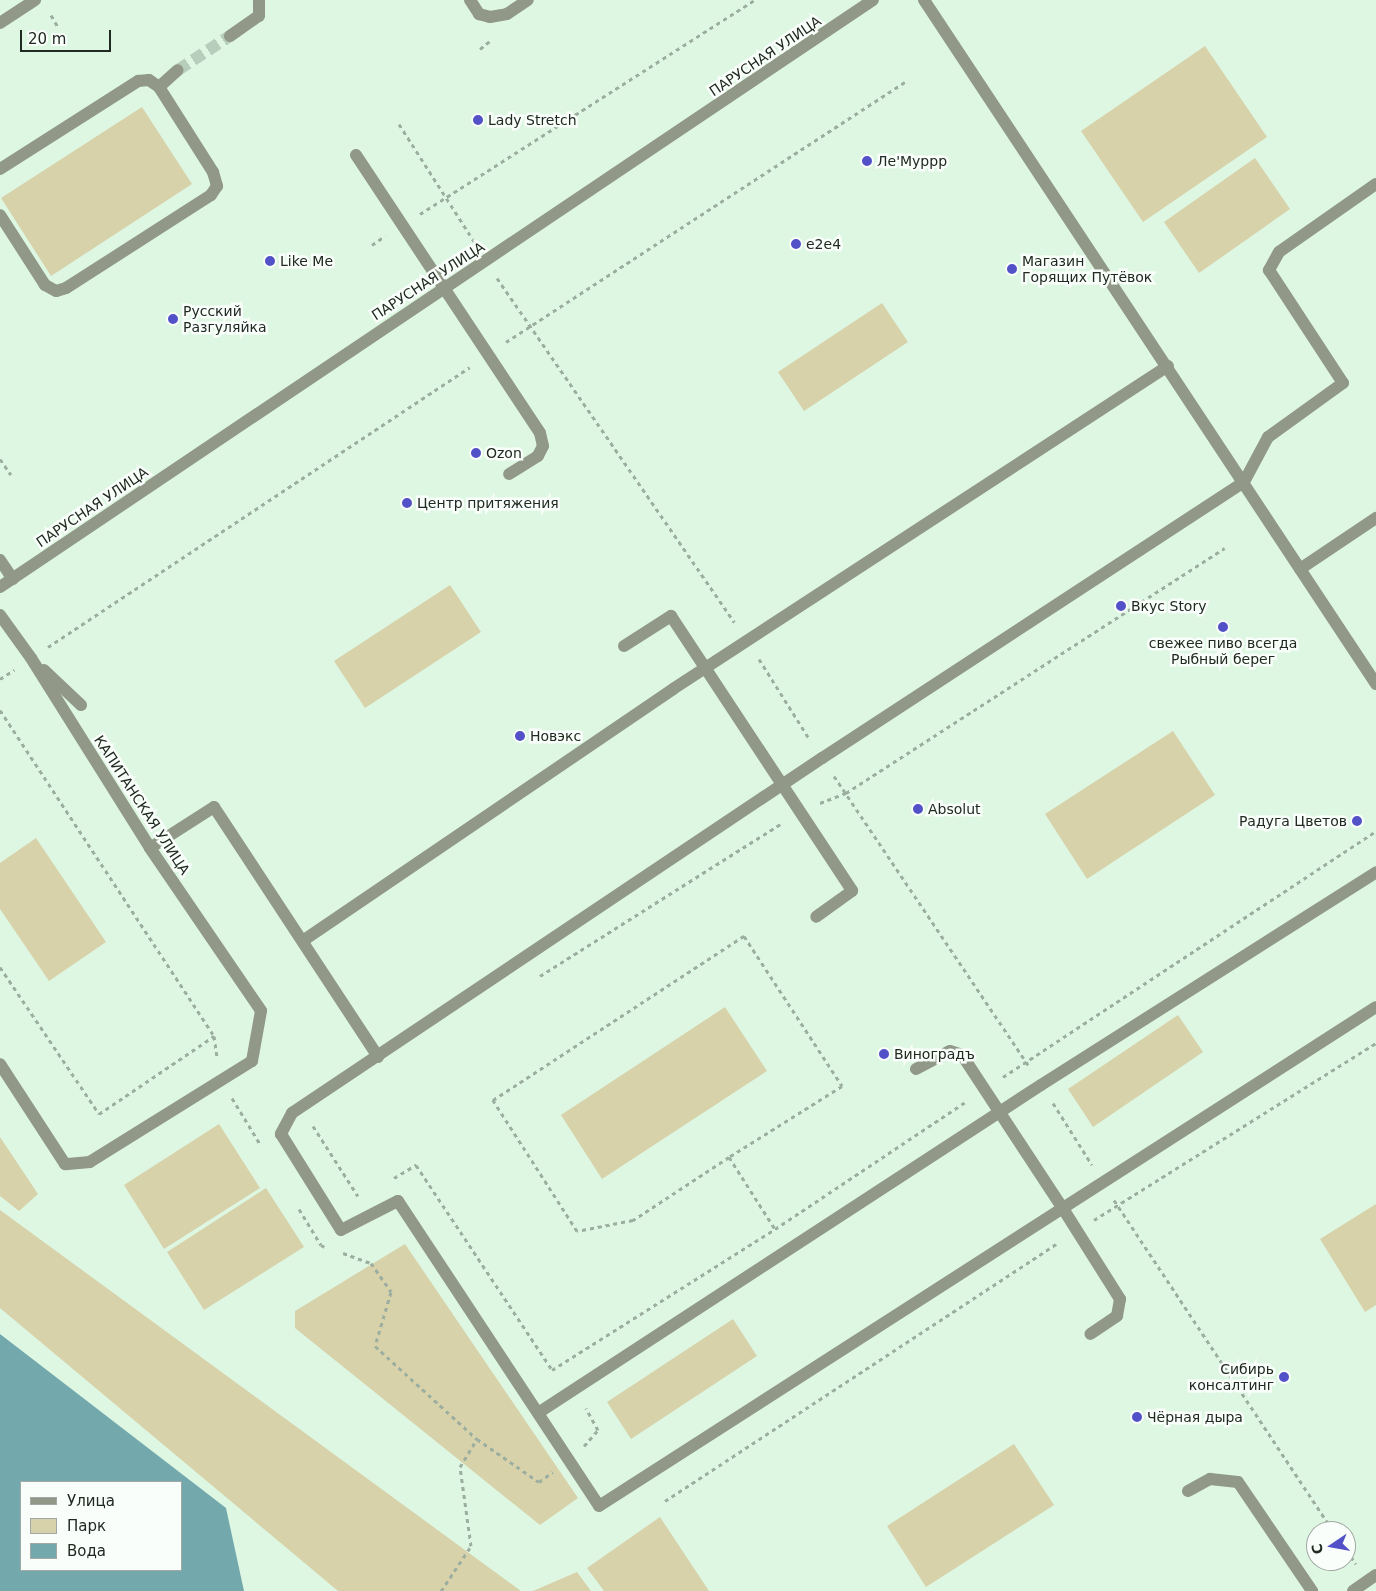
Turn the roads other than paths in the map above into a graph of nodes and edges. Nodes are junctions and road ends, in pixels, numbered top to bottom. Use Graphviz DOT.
graph roads {
  1 [pos="35,0"];
  2 [pos="260,0"];
  3 [pos="470,0"];
  4 [pos="528,0"];
  5 [pos="873,0"];
  6 [pos="924,0"];
  7 [pos="0,23"];
  8 [pos="230,36"];
  9 [pos="178,70"];
  10 [pos="159,87"];
  11 [pos="356,155"];
  12 [pos="0,169"];
  13 [pos="1376,184"];
  14 [pos="0,215"];
  15 [pos="443,289"];
  16 [pos="1168,366"];
  17 [pos="509,474"];
  18 [pos="1244,482"];
  19 [pos="1376,518"];
  20 [pos="0,560"];
  21 [pos="1300,569"];
  22 [pos="12,579"];
  23 [pos="0,587"];
  24 [pos="0,615"];
  25 [pos="624,646"];
  26 [pos="31,658"];
  27 [pos="706,668"];
  28 [pos="1376,684"];
  29 [pos="81,705"];
  30 [pos="782,786"];
  31 [pos="150,848"];
  32 [pos="1376,872"];
  33 [pos="816,917"];
  34 [pos="304,940"];
  35 [pos="1376,1007"];
  36 [pos="378,1057"];
  37 [pos="0,1064"];
  38 [pos="916,1069"];
  39 [pos="1000,1113"];
  40 [pos="1062,1207"];
  41 [pos="1090,1334"];
  42 [pos="538,1414"];
  43 [pos="1188,1490"];
  44 [pos="1376,1575"];
  45 [pos="1312,1591"];
  46 [pos="1353,1591"];
  1 -- 7 [label="street"];
  2 -- 8 [label="street"];
  3 -- 4 [label="street"];
  5 -- 15 [label="street, ПАРУСНАЯ УЛИЦА"];
  6 -- 16 [label="street"];
  9 -- 10 [label="street"];
  10 -- 12 [label="street"];
  10 -- 14 [label="street"];
  11 -- 15 [label="street"];
  13 -- 18 [label="street"];
  15 -- 17 [label="street"];
  15 -- 22 [label="street, ПАРУСНАЯ УЛИЦА"];
  16 -- 18 [label="street"];
  16 -- 27 [label="street"];
  18 -- 21 [label="street"];
  18 -- 30 [label="street"];
  19 -- 21 [label="street"];
  20 -- 22 [label="street"];
  21 -- 28 [label="street"];
  22 -- 23 [label="street, ПАРУСНАЯ УЛИЦА"];
  24 -- 26 [label="street, КАПИТАНСКАЯ УЛИЦА"];
  25 -- 27 [label="street"];
  26 -- 29 [label="street"];
  26 -- 31 [label="street, КАПИТАНСКАЯ УЛИЦА"];
  27 -- 30 [label="street"];
  27 -- 34 [label="street"];
  30 -- 33 [label="street"];
  30 -- 36 [label="street"];
  31 -- 34 [label="street"];
  31 -- 37 [label="street, КАПИТАНСКАЯ УЛИЦА"];
  32 -- 39 [label="street"];
  34 -- 36 [label="street"];
  35 -- 40 [label="street"];
  36 -- 42 [label="street"];
  38 -- 39 [label="street"];
  39 -- 40 [label="street"];
  39 -- 42 [label="street"];
  40 -- 41 [label="street"];
  40 -- 42 [label="street"];
  43 -- 45 [label="street"];
  44 -- 46 [label="street"];
}
